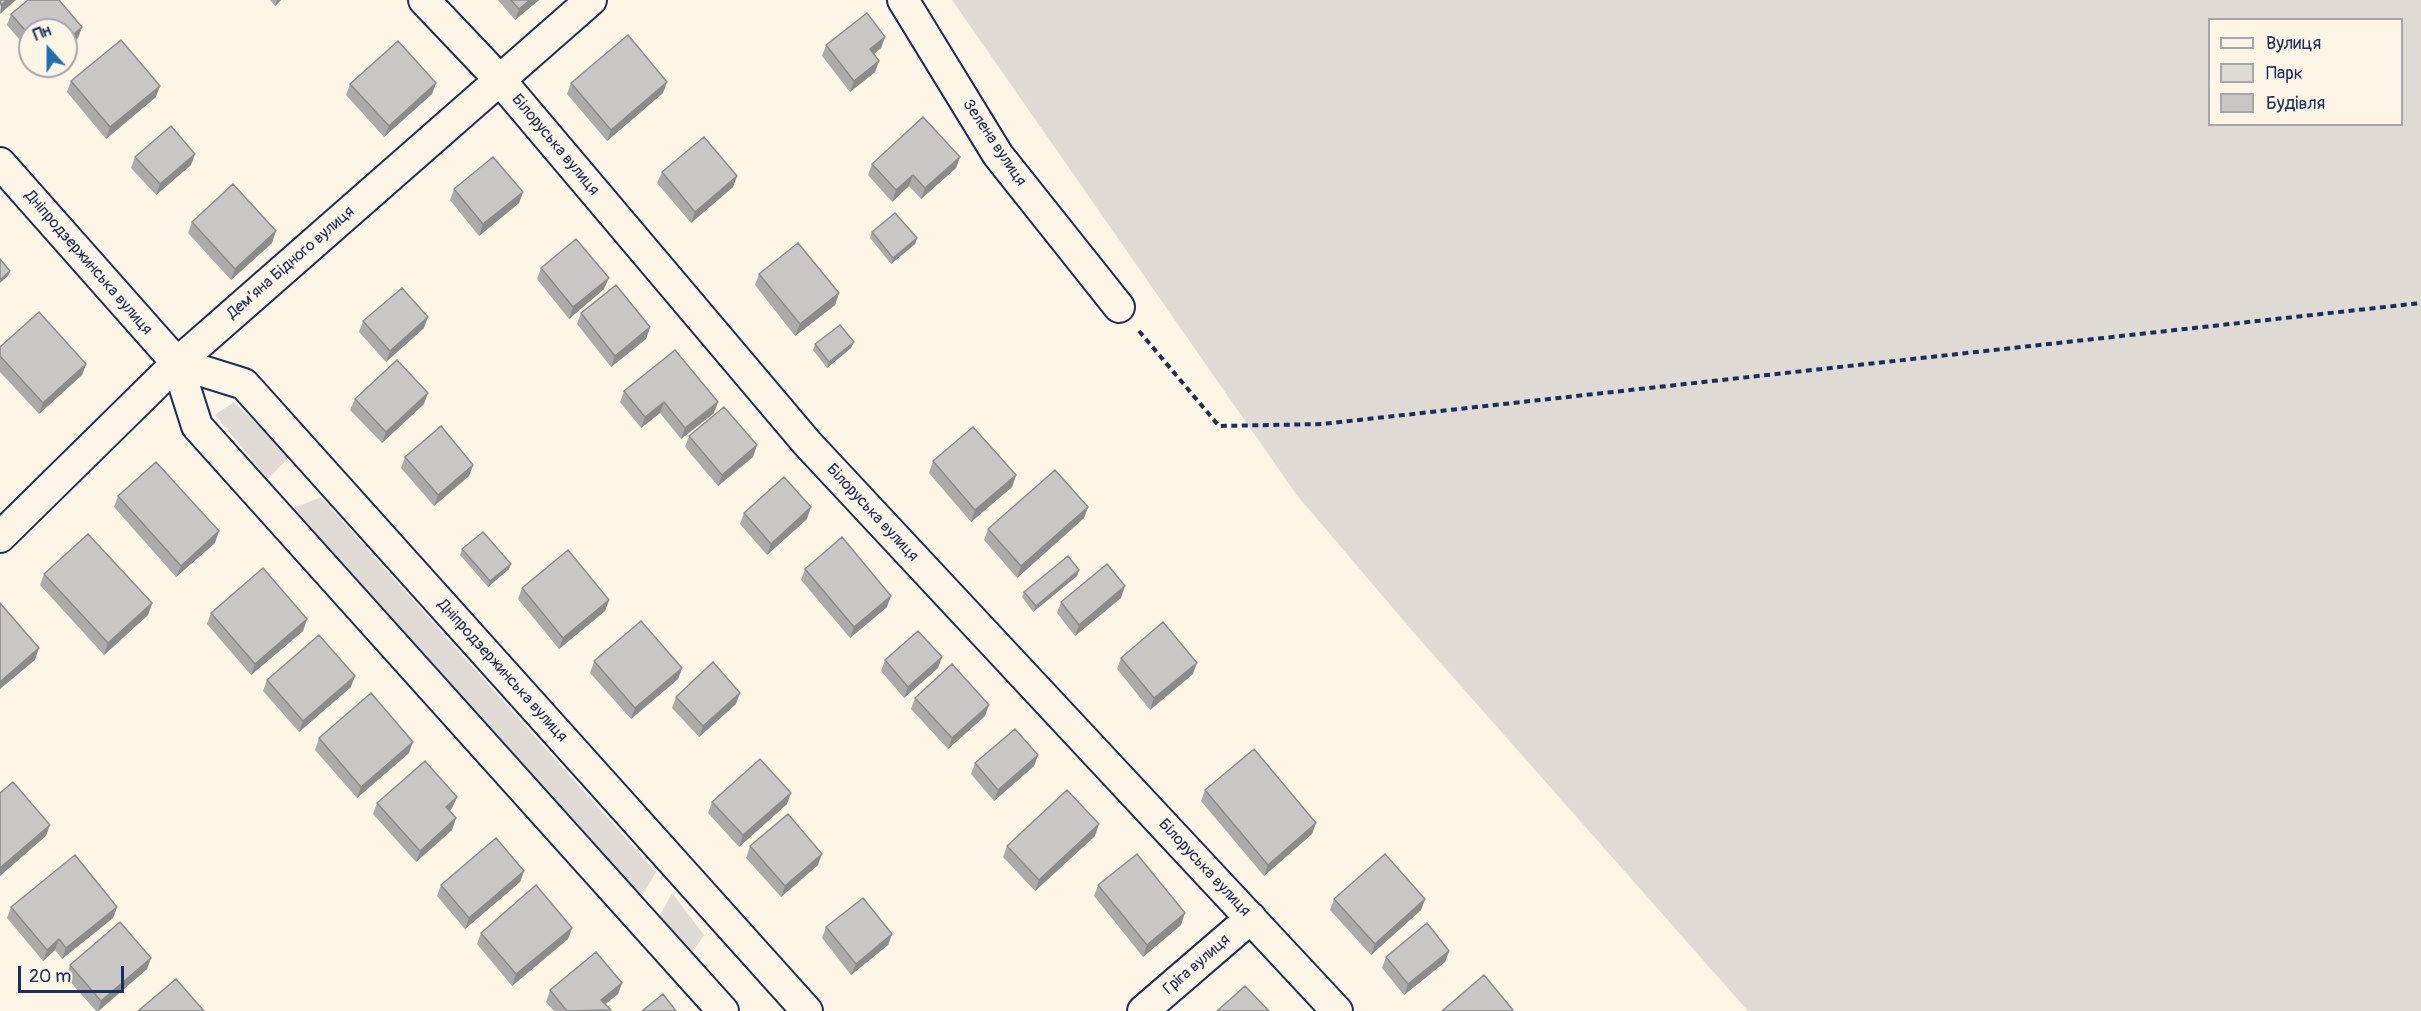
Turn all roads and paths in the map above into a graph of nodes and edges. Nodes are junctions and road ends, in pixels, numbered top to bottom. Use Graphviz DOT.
graph roads {
  1 [pos="424,0"];
  2 [pos="591,0"];
  3 [pos="903,0"];
  4 [pos="500,80"];
  5 [pos="0,163"];
  6 [pos="2421,303"];
  7 [pos="1119,307"];
  8 [pos="177,363"];
  9 [pos="0,537"];
  10 [pos="1251,918"];
  11 [pos="723,1011"];
  12 [pos="807,1011"];
  13 [pos="1143,1011"];
  14 [pos="1337,1011"];
  1 -- 4 [label="street, Білоруська вулиця"];
  2 -- 4 [label="street, Дем’яна Бідного вулиця"];
  3 -- 7 [label="street, Зелена вулиця"];
  4 -- 8 [label="street, Дем’яна Бідного вулиця"];
  4 -- 10 [label="street, Білоруська вулиця"];
  5 -- 8 [label="street, Дніпродзержинська вулиця"];
  6 -- 7 [label="path"];
  8 -- 9 [label="street, Дем’яна Бідного вулиця"];
  8 -- 11 [label="street, Дніпродзержинська вулиця"];
  8 -- 12 [label="street, Дніпродзержинська вулиця"];
  10 -- 13 [label="street, Гріга вулиця"];
  10 -- 14 [label="street, Білоруська вулиця"];
}
